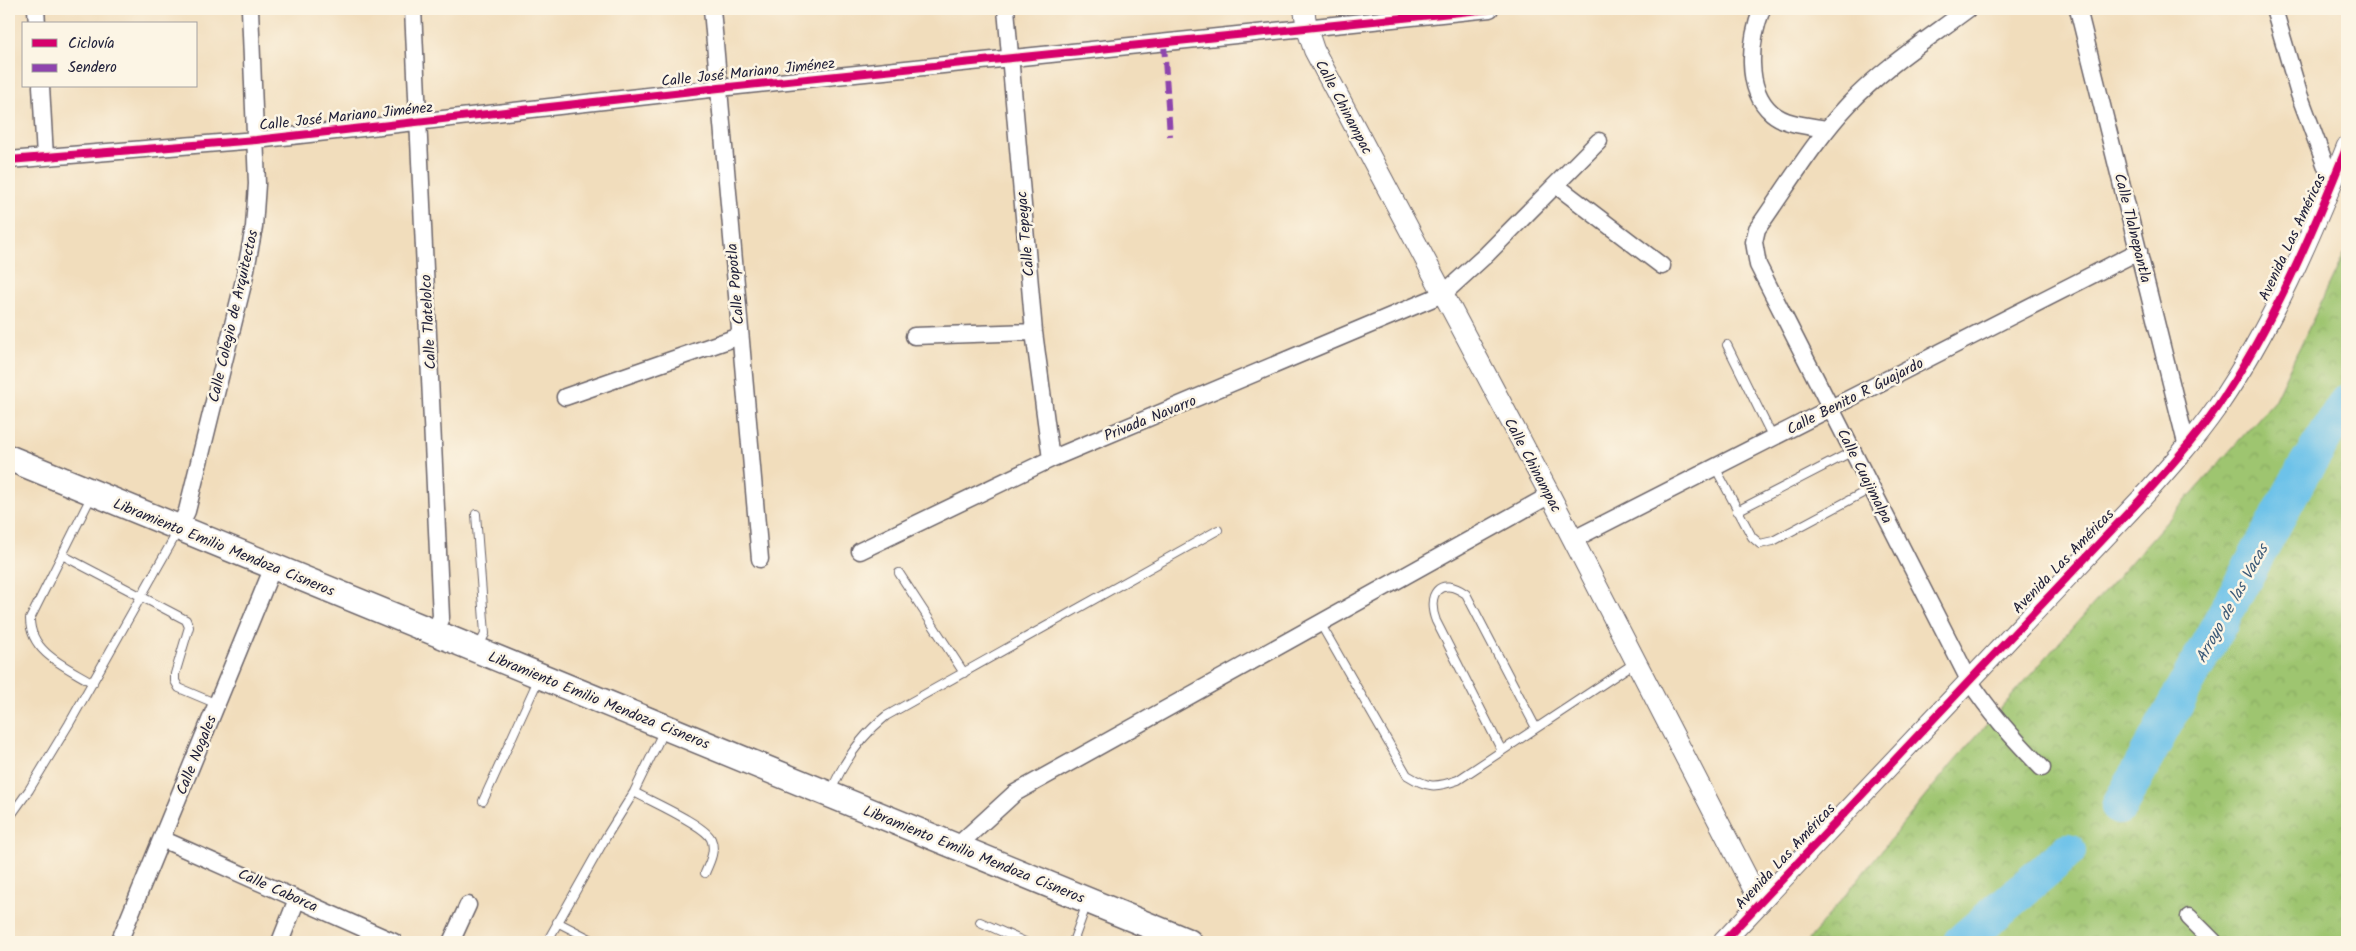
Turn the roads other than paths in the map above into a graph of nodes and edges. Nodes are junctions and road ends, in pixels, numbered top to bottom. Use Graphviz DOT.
graph roads {
  1 [pos="36,9"];
  2 [pos="250,9"];
  3 [pos="413,9"];
  4 [pos="712,9"];
  5 [pos="1006,9"];
  6 [pos="1304,9"];
  7 [pos="1490,9"];
  8 [pos="1762,9"];
  9 [pos="1968,9"];
  10 [pos="2078,9"];
  11 [pos="2274,9"];
  12 [pos="37,22"];
  13 [pos="1306,29"];
  14 [pos="1010,59"];
  15 [pos="41,88"];
  16 [pos="719,88"];
  17 [pos="418,122"];
  18 [pos="1827,129"];
  19 [pos="256,140"];
  20 [pos="1599,141"];
  21 [pos="2347,146"];
  22 [pos="45,157"];
  23 [pos="9,160"];
  24 [pos="2332,183"];
  25 [pos="1556,186"];
  26 [pos="2139,252"];
  27 [pos="1662,266"];
  28 [pos="1443,294"];
  29 [pos="1034,332"];
  30 [pos="740,336"];
  31 [pos="914,336"];
  32 [pos="1727,345"];
  33 [pos="565,397"];
  34 [pos="1831,408"];
  35 [pos="1773,438"];
  36 [pos="2187,447"];
  37 [pos="1853,451"];
  38 [pos="9,458"];
  39 [pos="1051,458"];
  40 [pos="1715,467"];
  41 [pos="1872,488"];
  42 [pos="93,493"];
  43 [pos="1550,496"];
  44 [pos="1737,511"];
  45 [pos="476,514"];
  46 [pos="179,528"];
  47 [pos="1218,530"];
  48 [pos="1572,540"];
  49 [pos="860,551"];
  50 [pos="62,555"];
  51 [pos="760,559"];
  52 [pos="273,567"];
  53 [pos="899,573"];
  54 [pos="143,596"];
  55 [pos="1320,623"];
  56 [pos="434,633"];
  57 [pos="477,650"];
  58 [pos="1636,662"];
  59 [pos="964,672"];
  60 [pos="540,676"];
  61 [pos="1969,680"];
  62 [pos="93,683"];
  63 [pos="217,704"];
  64 [pos="665,728"];
  65 [pos="1536,728"];
  66 [pos="1502,751"];
  67 [pos="2042,768"];
  68 [pos="634,792"];
  69 [pos="830,795"];
  70 [pos="483,801"];
  71 [pos="9,818"];
  72 [pos="162,839"];
  73 [pos="956,847"];
  74 [pos="705,873"];
  75 [pos="297,898"];
  76 [pos="1088,901"];
  77 [pos="1760,902"];
  78 [pos="468,905"];
  79 [pos="2189,917"];
  80 [pos="557,922"];
  81 [pos="980,922"];
  82 [pos="119,942"];
  83 [pos="280,942"];
  84 [pos="394,942"];
  85 [pos="451,942"];
  86 [pos="546,942"];
  87 [pos="596,942"];
  88 [pos="1025,942"];
  89 [pos="1073,942"];
  90 [pos="1189,942"];
  91 [pos="1723,942"];
  92 [pos="2214,942"];
  1 -- 12 [label="street"];
  2 -- 19 [label="street, Calle Colegio de Arquitectos"];
  3 -- 17 [label="street, Calle Tlatelolco"];
  4 -- 16 [label="street, Calle Popotla"];
  5 -- 14 [label="street, Calle Tepeyac"];
  6 -- 13 [label="street, Calle Chinampac"];
  7 -- 13 [label="street, Calle José Mariano Jiménez"];
  8 -- 18 [label="street"];
  9 -- 18 [label="street"];
  10 -- 26 [label="street, Calle Tlalnepantla"];
  11 -- 24 [label="street"];
  13 -- 14 [label="street, Calle José Mariano Jiménez"];
  13 -- 28 [label="street, Calle Chinampac"];
  14 -- 16 [label="street, Calle José Mariano Jiménez"];
  14 -- 29 [label="street, Calle Tepeyac"];
  15 -- 22 [label="street"];
  16 -- 17 [label="street, Calle José Mariano Jiménez"];
  16 -- 30 [label="street, Calle Popotla"];
  17 -- 19 [label="street, Calle José Mariano Jiménez"];
  17 -- 56 [label="street, Calle Tlatelolco"];
  18 -- 34 [label="street, Calle Cuajimalpa"];
  19 -- 22 [label="street, Calle José Mariano Jiménez"];
  19 -- 46 [label="street, Calle Colegio de Arquitectos"];
  20 -- 25 [label="street"];
  21 -- 24 [label="street, Avenida Las Américas"];
  22 -- 23 [label="street, Calle José Mariano Jiménez"];
  24 -- 36 [label="street, Avenida Las Américas"];
  25 -- 27 [label="street"];
  25 -- 28 [label="street"];
  26 -- 34 [label="street, Calle Benito R Guajardo"];
  26 -- 36 [label="street, Calle Tlalnepantla"];
  28 -- 39 [label="street, Privada Navarro"];
  28 -- 43 [label="street, Calle Chinampac"];
  29 -- 31 [label="street"];
  29 -- 39 [label="street, Calle Tepeyac"];
  30 -- 33 [label="street"];
  30 -- 51 [label="street, Calle Popotla"];
  32 -- 35 [label="lane"];
  34 -- 35 [label="street, Calle Benito R Guajardo"];
  34 -- 37 [label="street, Calle Cuajimalpa"];
  35 -- 40 [label="street, Calle Benito R Guajardo"];
  36 -- 61 [label="street, Avenida Las Américas"];
  37 -- 41 [label="street, Calle Cuajimalpa"];
  37 -- 44 [label="lane"];
  38 -- 42 [label="main road, Libramiento Emilio Mendoza Cisneros"];
  39 -- 49 [label="street, Privada Navarro"];
  40 -- 44 [label="lane"];
  40 -- 48 [label="street, Calle Benito R Guajardo"];
  41 -- 44 [label="lane"];
  41 -- 61 [label="street, Calle Cuajimalpa"];
  42 -- 46 [label="main road, Libramiento Emilio Mendoza Cisneros"];
  42 -- 50 [label="lane"];
  43 -- 48 [label="street, Calle Chinampac"];
  43 -- 55 [label="street"];
  45 -- 57 [label="lane"];
  46 -- 52 [label="main road, Libramiento Emilio Mendoza Cisneros"];
  46 -- 54 [label="lane"];
  47 -- 59 [label="lane"];
  48 -- 58 [label="street, Calle Chinampac"];
  50 -- 54 [label="lane"];
  50 -- 62 [label="lane"];
  52 -- 56 [label="main road, Libramiento Emilio Mendoza Cisneros"];
  52 -- 63 [label="street, Calle Nogales"];
  53 -- 59 [label="lane"];
  54 -- 62 [label="lane"];
  54 -- 63 [label="lane"];
  55 -- 66 [label="lane"];
  55 -- 73 [label="street"];
  56 -- 57 [label="main road, Libramiento Emilio Mendoza Cisneros"];
  57 -- 60 [label="main road, Libramiento Emilio Mendoza Cisneros"];
  58 -- 65 [label="lane"];
  58 -- 77 [label="street, Calle Chinampac"];
  59 -- 69 [label="lane"];
  60 -- 64 [label="main road, Libramiento Emilio Mendoza Cisneros"];
  60 -- 70 [label="lane"];
  61 -- 67 [label="street, Calle Cuajimalpa"];
  61 -- 77 [label="street, Avenida Las Américas"];
  62 -- 71 [label="lane"];
  63 -- 72 [label="street, Calle Nogales"];
  64 -- 68 [label="lane"];
  64 -- 69 [label="main road, Libramiento Emilio Mendoza Cisneros"];
  65 -- 66 [label="lane"];
  65 -- 66 [label="lane"];
  68 -- 74 [label="lane"];
  68 -- 80 [label="lane"];
  69 -- 73 [label="main road, Libramiento Emilio Mendoza Cisneros"];
  72 -- 75 [label="street, Calle Caborca"];
  72 -- 82 [label="street, Calle Nogales"];
  73 -- 76 [label="main road, Libramiento Emilio Mendoza Cisneros"];
  75 -- 83 [label="street"];
  75 -- 84 [label="street, Calle Caborca"];
  76 -- 89 [label="lane"];
  76 -- 90 [label="main road, Libramiento Emilio Mendoza Cisneros"];
  77 -- 91 [label="street, Avenida Las Américas"];
  78 -- 85 [label="street"];
  79 -- 92 [label="street"];
  80 -- 86 [label="lane"];
  80 -- 87 [label="lane"];
  81 -- 88 [label="lane"];
}
